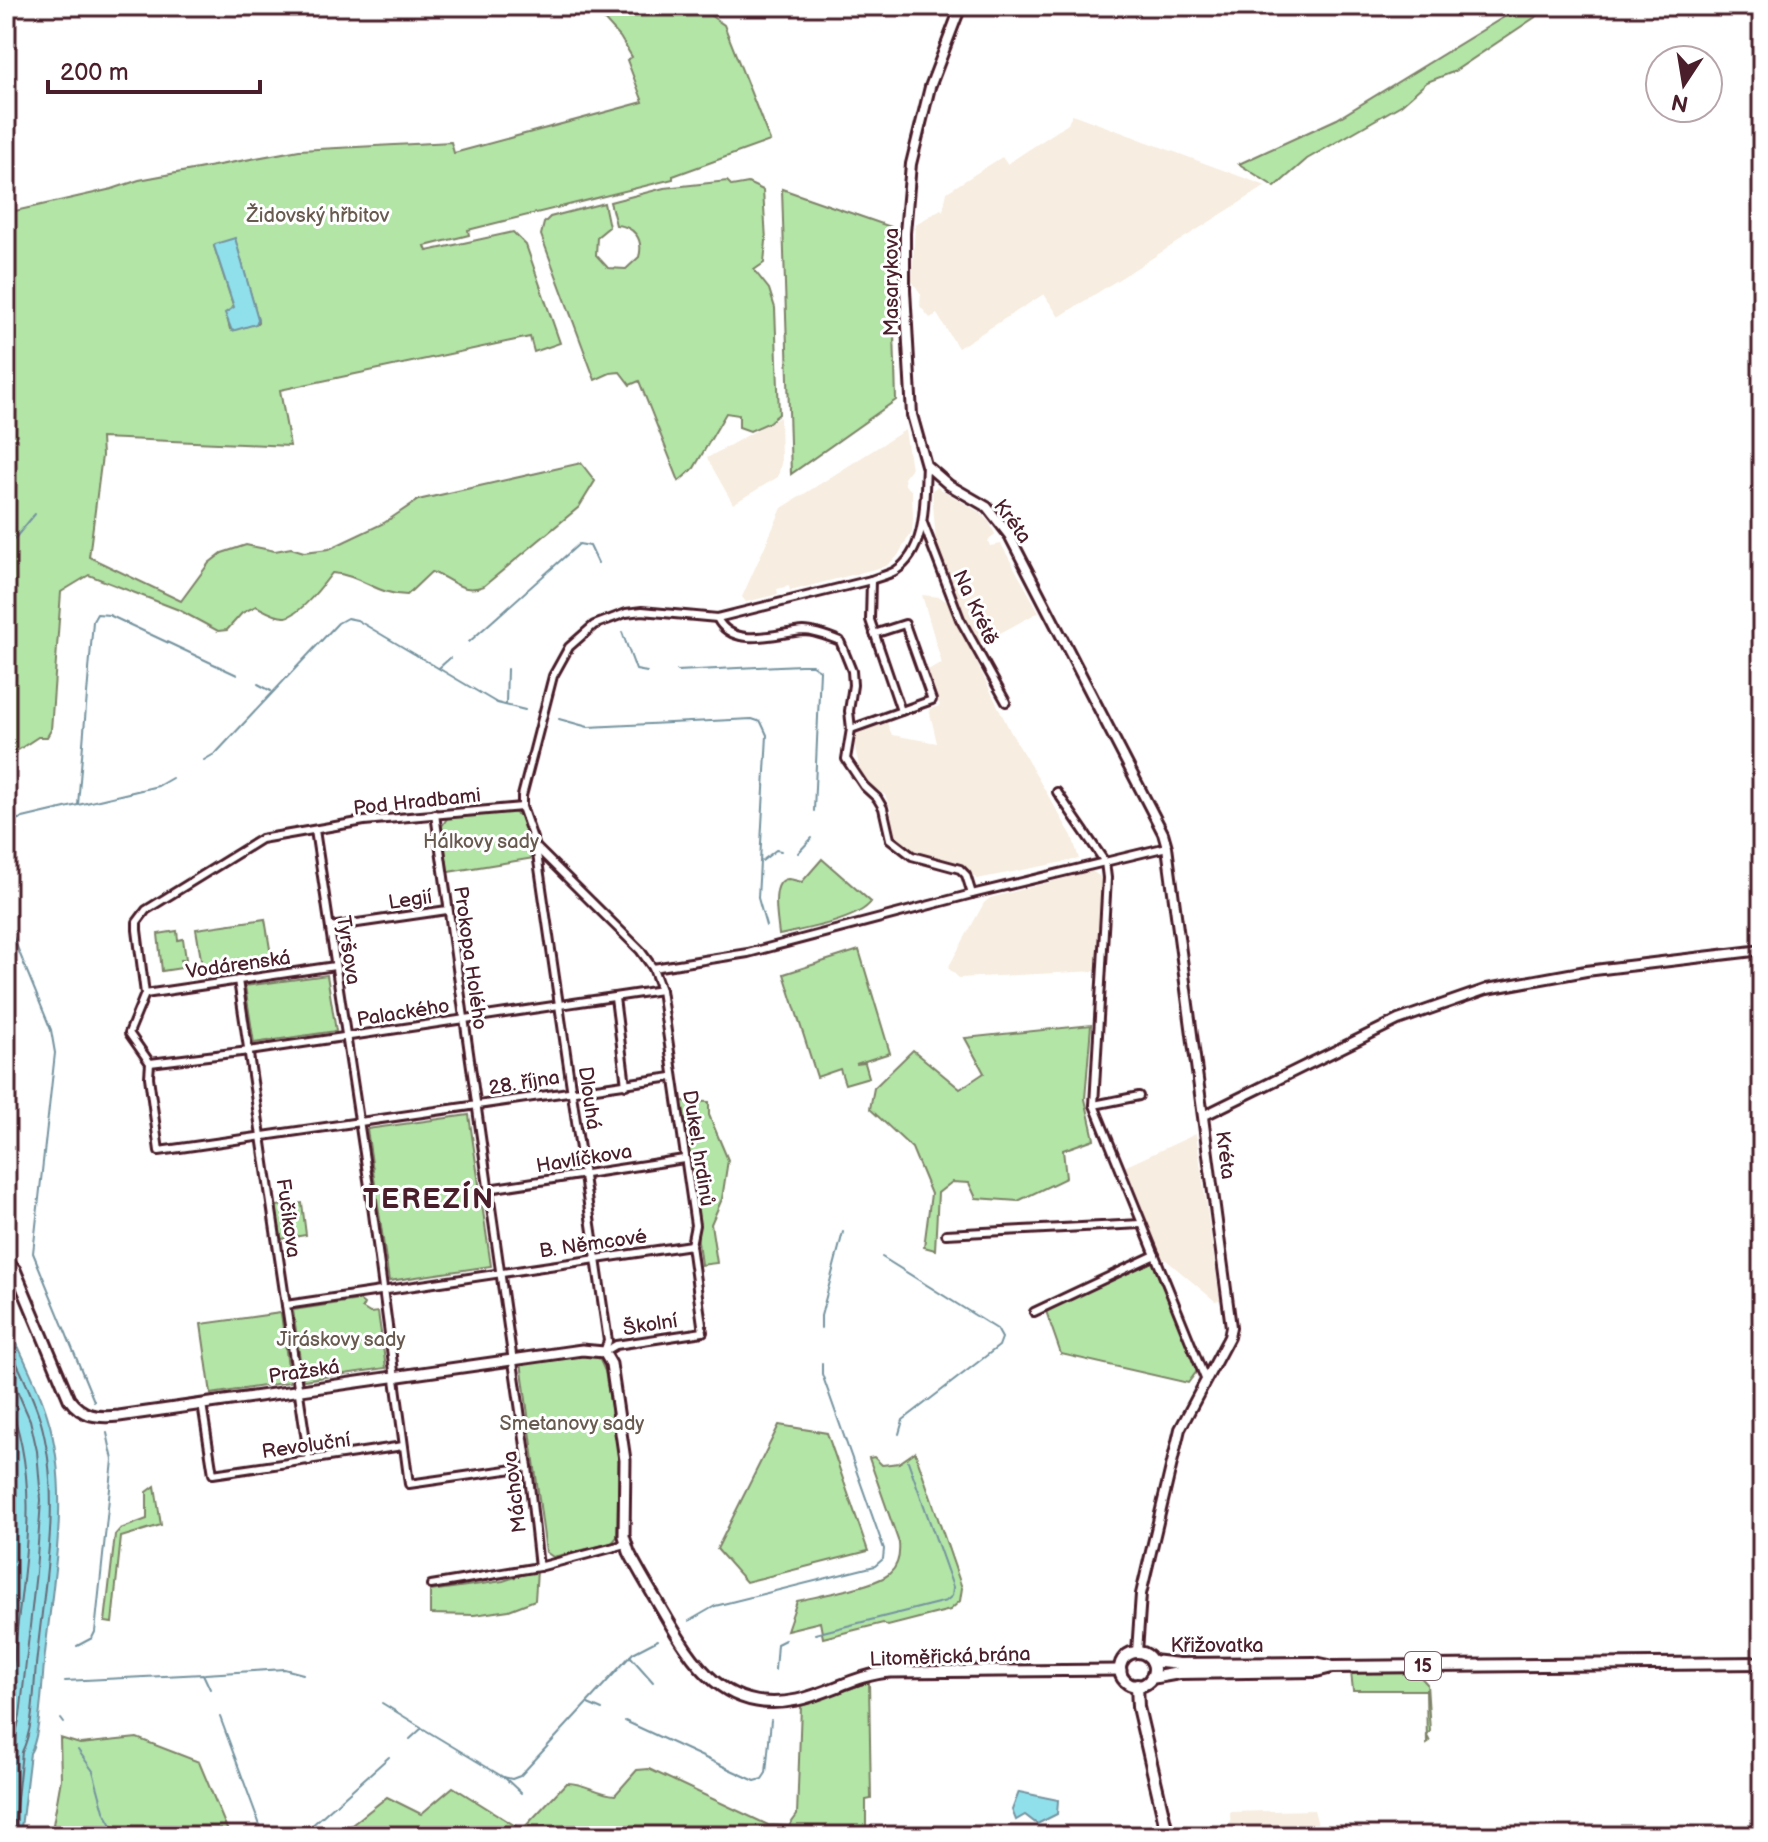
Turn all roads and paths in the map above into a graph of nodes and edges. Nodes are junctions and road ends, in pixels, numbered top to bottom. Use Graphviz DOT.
graph roads {
  1 [pos="961,6"];
  2 [pos="926,465"];
  3 [pos="923,523"];
  4 [pos="871,580"];
  5 [pos="717,618"];
  6 [pos="874,634"];
  7 [pos="1006,702"];
  8 [pos="901,711"];
  9 [pos="851,729"];
  10 [pos="1057,792"];
  11 [pos="522,807"];
  12 [pos="435,814"];
  13 [pos="315,830"];
  14 [pos="536,847"];
  15 [pos="1167,847"];
  16 [pos="1105,862"];
  17 [pos="972,894"];
  18 [pos="447,910"];
  19 [pos="330,927"];
  20 [pos="1762,950"];
  21 [pos="335,966"];
  22 [pos="653,968"];
  23 [pos="238,980"];
  24 [pos="661,990"];
  25 [pos="145,994"];
  26 [pos="615,998"];
  27 [pos="560,1006"];
  28 [pos="464,1019"];
  29 [pos="346,1037"];
  30 [pos="249,1051"];
  31 [pos="150,1063"];
  32 [pos="672,1077"];
  33 [pos="626,1085"];
  34 [pos="573,1091"];
  35 [pos="1139,1096"];
  36 [pos="1094,1105"];
  37 [pos="475,1106"];
  38 [pos="1205,1115"];
  39 [pos="358,1122"];
  40 [pos="260,1136"];
  41 [pos="684,1159"];
  42 [pos="585,1175"];
  43 [pos="488,1189"];
  44 [pos="1141,1224"];
  45 [pos="946,1234"];
  46 [pos="691,1245"];
  47 [pos="1155,1255"];
  48 [pos="596,1258"];
  49 [pos="6,1260"];
  50 [pos="499,1273"];
  51 [pos="382,1290"];
  52 [pos="286,1305"];
  53 [pos="1034,1312"];
  54 [pos="703,1332"];
  55 [pos="604,1352"];
  56 [pos="512,1359"];
  57 [pos="394,1376"];
  58 [pos="1206,1381"];
  59 [pos="298,1390"];
  60 [pos="202,1404"];
  61 [pos="403,1446"];
  62 [pos="309,1461"];
  63 [pos="528,1467"];
  64 [pos="626,1544"];
  65 [pos="539,1567"];
  66 [pos="431,1585"];
  67 [pos="1137,1652"];
  68 [pos="1152,1661"];
  69 [pos="1762,1663"];
  70 [pos="1332,1667"];
  71 [pos="1121,1670"];
  72 [pos="1151,1678"];
  73 [pos="1137,1685"];
  74 [pos="1168,1836"];
  1 -- 2 [label="street, Masarykova"];
  2 -- 3 [label="street"];
  2 -- 15 [label="street, Kréta"];
  3 -- 4 [label="street"];
  3 -- 7 [label="street, Na Krétě"];
  4 -- 5 [label="street"];
  4 -- 6 [label="street"];
  5 -- 9 [label="street"];
  5 -- 11 [label="street"];
  6 -- 8 [label="street"];
  6 -- 8 [label="street"];
  8 -- 9 [label="street"];
  9 -- 17 [label="street"];
  10 -- 16 [label="street"];
  11 -- 12 [label="street, Pod Hradbami"];
  11 -- 14 [label="street, Dlouhá"];
  12 -- 13 [label="street, Pod Hradbami"];
  12 -- 18 [label="street, Prokopa Holého"];
  13 -- 19 [label="street, Tyršova"];
  13 -- 25 [label="street, Pod Hradbami"];
  14 -- 22 [label="street"];
  14 -- 27 [label="street, Dlouhá"];
  15 -- 16 [label="street"];
  15 -- 38 [label="street, Kréta"];
  16 -- 17 [label="street"];
  16 -- 36 [label="street"];
  17 -- 22 [label="street"];
  18 -- 19 [label="street, Legií"];
  18 -- 28 [label="street, Prokopa Holého"];
  19 -- 21 [label="street, Tyršova"];
  20 -- 38 [label="street"];
  21 -- 23 [label="street, Vodárenská"];
  21 -- 29 [label="street, Tyršova"];
  22 -- 24 [label="street, Dukel. hrdinů"];
  23 -- 25 [label="street, Vodárenská"];
  23 -- 30 [label="street, Fučíkova"];
  24 -- 26 [label="street, Palackého"];
  24 -- 32 [label="street, Dukel. hrdinů"];
  25 -- 31 [label="street"];
  26 -- 27 [label="street, Palackého"];
  26 -- 33 [label="street"];
  27 -- 28 [label="street, Palackého"];
  27 -- 34 [label="street, Dlouhá"];
  28 -- 29 [label="street, Palackého"];
  28 -- 37 [label="street, Prokopa Holého"];
  29 -- 30 [label="street, Palackého"];
  29 -- 39 [label="street, Tyršova"];
  30 -- 31 [label="street, Palackého"];
  30 -- 40 [label="street, Fučíkova"];
  31 -- 40 [label="street, 28. října"];
  32 -- 33 [label="street, 28. října"];
  32 -- 41 [label="street, Dukel. hrdinů"];
  33 -- 34 [label="street, 28. října"];
  34 -- 37 [label="street, 28. října"];
  34 -- 42 [label="street, Dlouhá"];
  35 -- 36 [label="street"];
  36 -- 44 [label="street"];
  37 -- 39 [label="street, 28. října"];
  37 -- 43 [label="street, Prokopa Holého"];
  38 -- 58 [label="street, Kréta"];
  39 -- 40 [label="street, 28. října"];
  39 -- 51 [label="street, Tyršova"];
  40 -- 52 [label="street, Fučíkova"];
  41 -- 42 [label="street, Havlíčkova"];
  41 -- 46 [label="street, Dukel. hrdinů"];
  42 -- 43 [label="street, Havlíčkova"];
  42 -- 48 [label="street, Dlouhá"];
  43 -- 50 [label="street, Máchova"];
  44 -- 45 [label="street"];
  44 -- 47 [label="street"];
  46 -- 48 [label="street, B. Němcové"];
  46 -- 54 [label="street, Dukel. hrdinů"];
  47 -- 53 [label="street"];
  47 -- 58 [label="street"];
  48 -- 50 [label="street, B. Němcové"];
  48 -- 55 [label="street, Dlouhá"];
  49 -- 60 [label="main road, Pražská"];
  50 -- 51 [label="street, B. Němcové"];
  50 -- 56 [label="street, Máchova"];
  51 -- 52 [label="street, B. Němcové"];
  51 -- 57 [label="street, Tyršova"];
  52 -- 59 [label="street, Fučíkova"];
  54 -- 55 [label="street, Školní"];
  55 -- 56 [label="main road, Pražská"];
  55 -- 64 [label="main road"];
  56 -- 57 [label="main road, Pražská"];
  56 -- 63 [label="street, Máchova"];
  57 -- 59 [label="main road, Pražská"];
  57 -- 61 [label="street, Tyršova"];
  58 -- 67 [label="street, Kréta"];
  59 -- 60 [label="main road, Pražská"];
  59 -- 62 [label="street, Fučíkova"];
  60 -- 62 [label="street, Revoluční"];
  61 -- 62 [label="street, Revoluční"];
  61 -- 63 [label="street, Tyršova"];
  63 -- 65 [label="street, Máchova"];
  64 -- 65 [label="street"];
  64 -- 71 [label="main road, Litoměřická brána"];
  65 -- 66 [label="street"];
  67 -- 68 [label="main road, 15"];
  67 -- 71 [label="main road"];
  68 -- 70 [label="main road, Křižovatka / 15"];
  68 -- 72 [label="main road"];
  69 -- 70 [label="main road, 15"];
  70 -- 72 [label="main road, 15"];
  71 -- 73 [label="main road"];
  72 -- 73 [label="main road, 15"];
  73 -- 74 [label="main road"];
}
